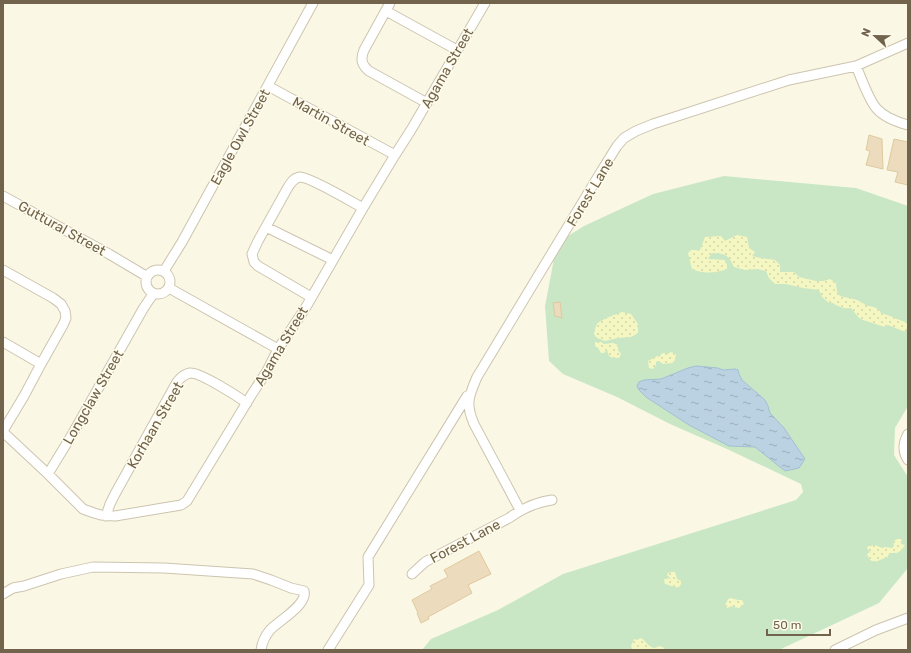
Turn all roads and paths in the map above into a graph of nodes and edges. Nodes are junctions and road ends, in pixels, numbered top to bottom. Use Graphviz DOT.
graph roads {
  1 [pos="313,3"];
  2 [pos="485,3"];
  3 [pos="388,7"];
  4 [pos="908,43"];
  5 [pos="457,50"];
  6 [pos="856,66"];
  7 [pos="268,86"];
  8 [pos="427,103"];
  9 [pos="908,125"];
  10 [pos="395,155"];
  11 [pos="3,196"];
  12 [pos="363,208"];
  13 [pos="266,227"];
  14 [pos="333,260"];
  15 [pos="3,270"];
  16 [pos="164,271"];
  17 [pos="146,276"];
  18 [pos="169,288"];
  19 [pos="152,294"];
  20 [pos="311,297"];
  21 [pos="3,342"];
  22 [pos="278,349"];
  23 [pos="41,364"];
  24 [pos="471,390"];
  25 [pos="247,403"];
  26 [pos="3,432"];
  27 [pos="908,434"];
  28 [pos="908,460"];
  29 [pos="48,474"];
  30 [pos="552,500"];
  31 [pos="520,510"];
  32 [pos="106,516"];
  33 [pos="412,574"];
  34 [pos="3,594"];
  35 [pos="908,618"];
  36 [pos="261,650"];
  37 [pos="328,650"];
  38 [pos="835,650"];
  1 -- 7 [label="street, Eagle Owl Street"];
  2 -- 5 [label="street, Agama Street"];
  3 -- 5 [label="street"];
  3 -- 8 [label="street"];
  4 -- 6 [label="street, Forest Lane"];
  5 -- 8 [label="street, Agama Street"];
  6 -- 9 [label="street"];
  6 -- 24 [label="street, Forest Lane"];
  7 -- 10 [label="street, Martin Street"];
  7 -- 16 [label="street, Eagle Owl Street"];
  8 -- 10 [label="street, Agama Street"];
  10 -- 12 [label="street, Agama Street"];
  11 -- 17 [label="street, Guttural Street"];
  12 -- 13 [label="street"];
  12 -- 14 [label="street, Agama Street"];
  13 -- 14 [label="street"];
  13 -- 20 [label="street"];
  14 -- 20 [label="street, Agama Street"];
  15 -- 23 [label="street"];
  16 -- 17 [label="street"];
  16 -- 18 [label="street"];
  17 -- 19 [label="street"];
  18 -- 19 [label="street"];
  18 -- 22 [label="street"];
  19 -- 29 [label="street, Longclaw Street"];
  20 -- 22 [label="street, Agama Street"];
  21 -- 23 [label="street"];
  22 -- 25 [label="street, Agama Street"];
  23 -- 26 [label="street"];
  24 -- 31 [label="street, Forest Lane"];
  24 -- 37 [label="street"];
  25 -- 32 [label="street, Agama Street"];
  25 -- 32 [label="street, Korhaan Street"];
  26 -- 29 [label="street, Agama Street"];
  27 -- 28 [label="street"];
  29 -- 32 [label="street, Agama Street"];
  30 -- 31 [label="street, Forest Lane"];
  31 -- 33 [label="street, Forest Lane"];
  34 -- 36 [label="street"];
  35 -- 38 [label="street"];
}
